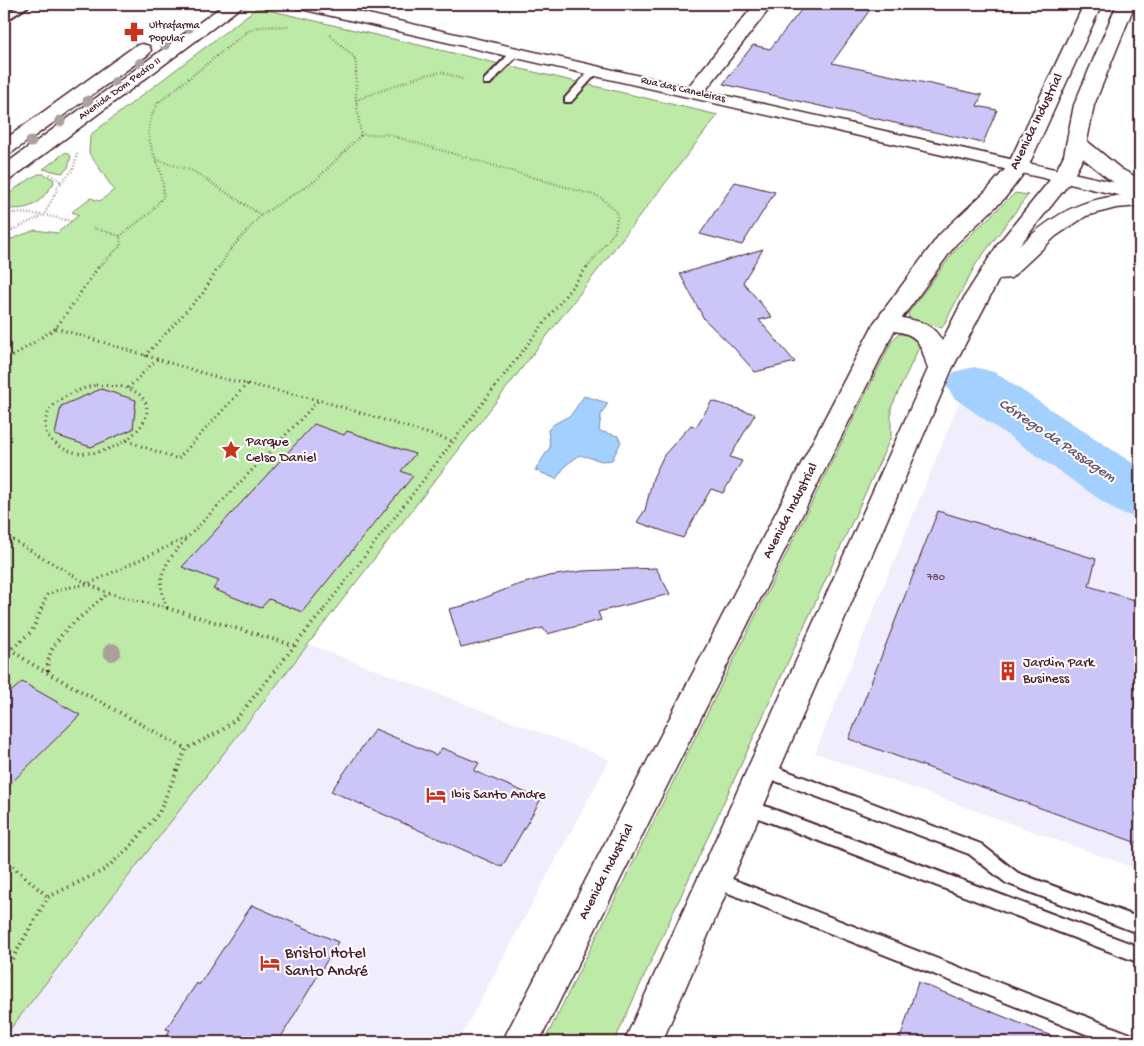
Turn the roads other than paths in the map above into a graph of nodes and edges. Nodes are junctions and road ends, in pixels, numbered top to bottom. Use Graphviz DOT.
graph roads {
  1 [pos="27,4"];
  2 [pos="236,4"];
  3 [pos="301,4"];
  4 [pos="764,4"];
  5 [pos="1094,4"];
  6 [pos="1126,4"];
  7 [pos="4,19"];
  8 [pos="159,37"];
  9 [pos="516,52"];
  10 [pos="594,70"];
  11 [pos="487,82"];
  12 [pos="694,92"];
  13 [pos="568,100"];
  14 [pos="1076,142"];
  15 [pos="4,149"];
  16 [pos="1017,169"];
  17 [pos="4,175"];
  18 [pos="1064,177"];
  19 [pos="1140,187"];
  20 [pos="1140,194"];
  21 [pos="1140,200"];
  22 [pos="977,296"];
  23 [pos="886,323"];
  24 [pos="940,369"];
  25 [pos="763,769"];
  26 [pos="746,806"];
  27 [pos="714,880"];
  28 [pos="1140,926"];
  29 [pos="1140,955"];
  30 [pos="520,1042"];
  31 [pos="643,1042"];
  32 [pos="1128,1042"];
  1 -- 7 [label="lane"];
  2 -- 17 [label="main road, Avenida Dom Pedro II"];
  3 -- 9 [label="main road, Rua das Caneleiras"];
  4 -- 12 [label="main road"];
  5 -- 16 [label="main road, Avenida Industrial"];
  6 -- 14 [label="main road"];
  8 -- 15 [label="main road, Avenida Dom Pedro II"];
  9 -- 10 [label="main road, Rua das Caneleiras"];
  9 -- 11 [label="lane"];
  10 -- 12 [label="main road, Rua das Caneleiras"];
  10 -- 13 [label="lane"];
  12 -- 16 [label="main road, Rua das Caneleiras"];
  14 -- 18 [label="main road"];
  14 -- 19 [label="main road"];
  16 -- 18 [label="main road, Rua das Caneleiras"];
  16 -- 23 [label="main road, Avenida Industrial"];
  18 -- 20 [label="main road, Rua das Caneleiras"];
  18 -- 22 [label="main road"];
  21 -- 22 [label="main road"];
  22 -- 24 [label="main road"];
  23 -- 24 [label="main road"];
  23 -- 30 [label="main road, Avenida Industrial"];
  24 -- 25 [label="main road"];
  25 -- 26 [label="main road"];
  25 -- 28 [label="lane"];
  26 -- 27 [label="main road"];
  26 -- 29 [label="lane"];
  27 -- 31 [label="main road"];
  27 -- 32 [label="lane"];
}
